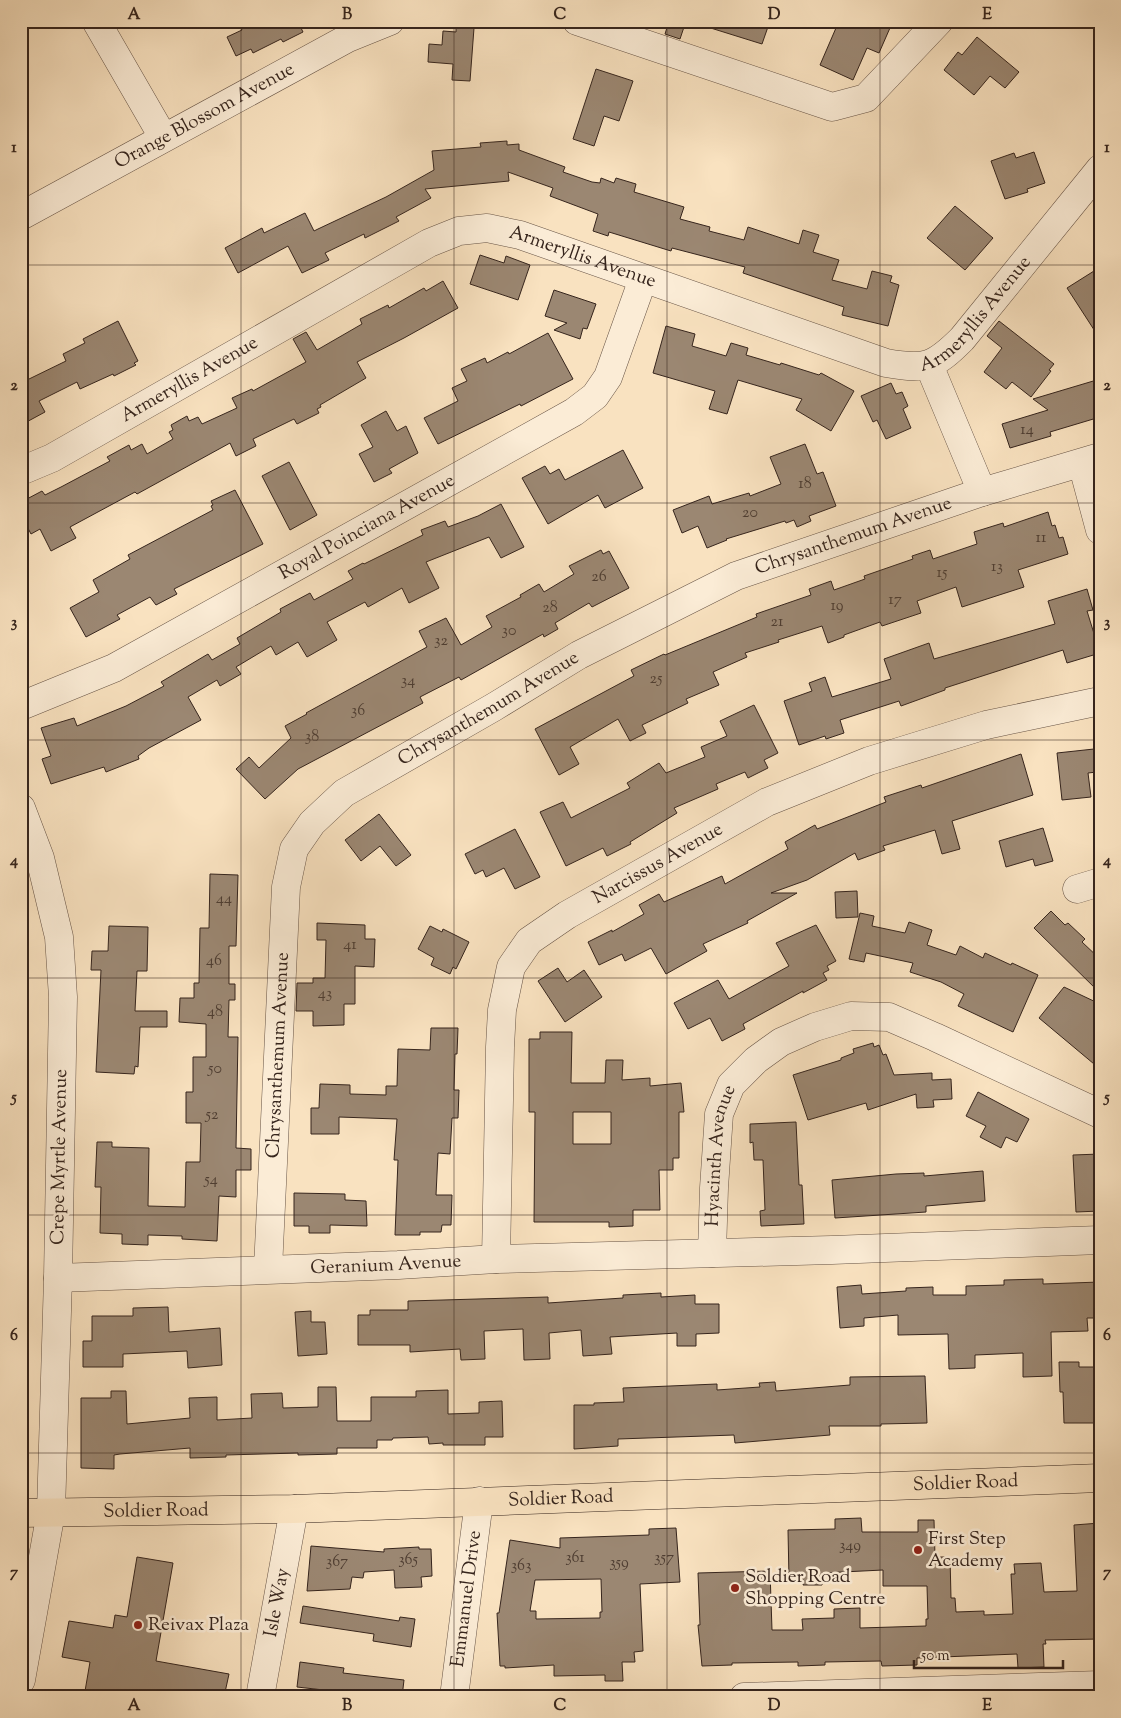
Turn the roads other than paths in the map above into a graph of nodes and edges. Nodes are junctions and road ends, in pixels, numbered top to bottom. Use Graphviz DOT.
graph roads {
  1 [pos="96,21"];
  2 [pos="390,21"];
  3 [pos="577,21"];
  4 [pos="938,21"];
  5 [pos="344,29"];
  6 [pos="163,137"];
  7 [pos="1100,170"];
  8 [pos="21,216"];
  9 [pos="643,279"];
  10 [pos="929,365"];
  11 [pos="1091,460"];
  12 [pos="21,471"];
  13 [pos="982,492"];
  14 [pos="1100,530"];
  15 [pos="1100,701"];
  16 [pos="21,706"];
  17 [pos="21,808"];
  18 [pos="1100,1114"];
  19 [pos="1100,1240"];
  20 [pos="712,1253"];
  21 [pos="496,1259"];
  22 [pos="268,1269"];
  23 [pos="58,1278"];
  24 [pos="1100,1478"];
  25 [pos="479,1501"];
  26 [pos="294,1509"];
  27 [pos="51,1512"];
  28 [pos="21,1513"];
  29 [pos="21,1680"];
  30 [pos="1100,1685"];
  31 [pos="876,1694"];
  32 [pos="260,1697"];
  33 [pos="454,1697"];
  34 [pos="744,1697"];
  1 -- 6 [label="street"];
  2 -- 5 [label="street, Orange Blossom Avenue"];
  3 -- 4 [label="street"];
  5 -- 6 [label="street, Orange Blossom Avenue"];
  6 -- 8 [label="street, Orange Blossom Avenue"];
  7 -- 10 [label="street, Armeryllis Avenue"];
  9 -- 10 [label="street, Armeryllis Avenue"];
  9 -- 12 [label="street, Armeryllis Avenue"];
  9 -- 16 [label="street, Royal Poinciana Avenue"];
  10 -- 13 [label="street"];
  11 -- 13 [label="street, Chrysanthemum Avenue"];
  11 -- 14 [label="street"];
  13 -- 22 [label="street, Chrysanthemum Avenue"];
  15 -- 21 [label="street, Narcissus Avenue"];
  17 -- 23 [label="street, Crepe Myrtle Avenue"];
  18 -- 20 [label="street, Hyacinth Avenue"];
  19 -- 20 [label="street, Hyacinth Avenue"];
  20 -- 21 [label="street, Geranium Avenue"];
  21 -- 22 [label="street, Geranium Avenue"];
  22 -- 23 [label="street, Geranium Avenue"];
  23 -- 27 [label="street, Crepe Myrtle Avenue"];
  24 -- 25 [label="main road, Soldier Road"];
  25 -- 26 [label="main road, Soldier Road"];
  25 -- 33 [label="street, Emmanuel Drive"];
  26 -- 27 [label="main road, Soldier Road"];
  26 -- 32 [label="street, Isle Way"];
  27 -- 28 [label="main road, Soldier Road"];
  27 -- 29 [label="street, Crepe Myrtle Avenue"];
  30 -- 31 [label="street"];
  31 -- 34 [label="street"];
}
